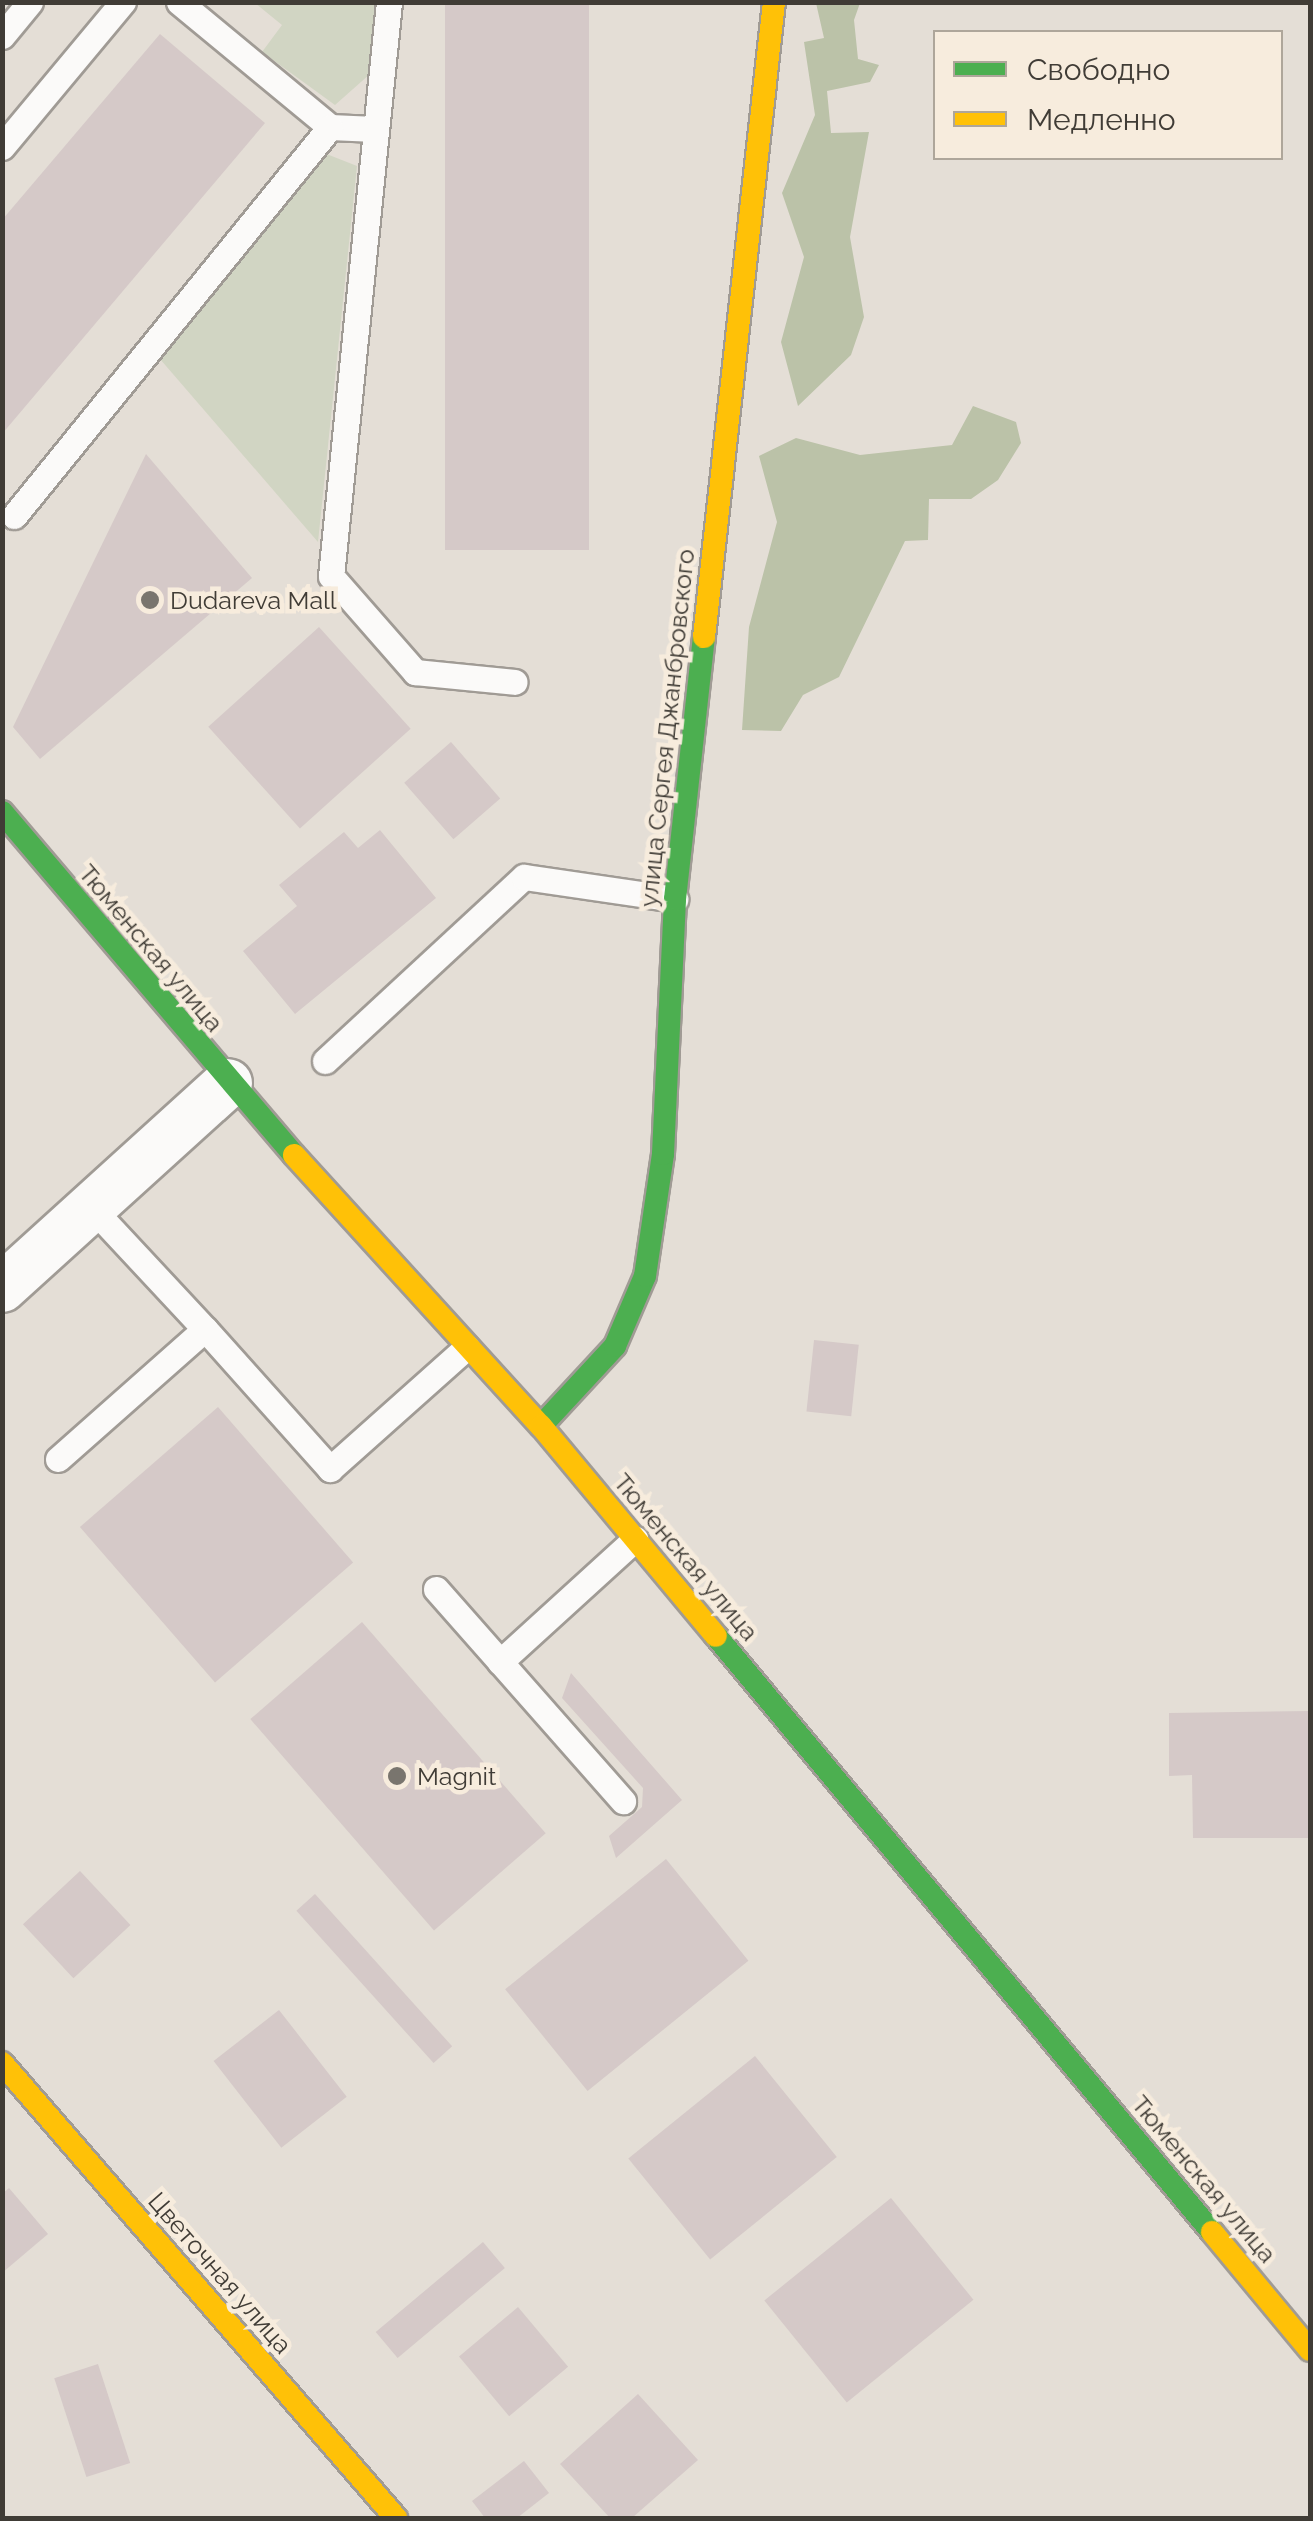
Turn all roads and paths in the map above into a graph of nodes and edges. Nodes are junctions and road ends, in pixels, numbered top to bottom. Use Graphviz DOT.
graph roads {
  1 [pos="30,2"];
  2 [pos="123,2"];
  3 [pos="179,2"];
  4 [pos="389,2"];
  5 [pos="774,2"];
  6 [pos="2,36"];
  7 [pos="330,128"];
  8 [pos="375,130"];
  9 [pos="2,147"];
  10 [pos="14,516"];
  11 [pos="515,682"];
  12 [pos="2,812"];
  13 [pos="675,899"];
  14 [pos="325,1061"];
  15 [pos="228,1083"];
  16 [pos="92,1208"];
  17 [pos="2,1288"];
  18 [pos="205,1329"];
  19 [pos="466,1347"];
  20 [pos="542,1426"];
  21 [pos="58,1459"];
  22 [pos="635,1539"];
  23 [pos="436,1589"];
  24 [pos="500,1662"];
  25 [pos="623,1801"];
  26 [pos="2,2063"];
  27 [pos="1310,2350"];
  28 [pos="396,2518"];
  1 -- 6 [label="lane"];
  2 -- 9 [label="lane"];
  3 -- 7 [label="lane"];
  4 -- 8 [label="lane"];
  5 -- 13 [label="street, улица Сергея Джанбровского"];
  7 -- 8 [label="lane"];
  7 -- 10 [label="lane"];
  8 -- 11 [label="lane"];
  12 -- 15 [label="street, Тюменская улица"];
  13 -- 14 [label="lane"];
  13 -- 20 [label="street, улица Сергея Джанбровского"];
  15 -- 16 [label="street"];
  15 -- 19 [label="street, Тюменская улица"];
  16 -- 17 [label="street"];
  16 -- 18 [label="lane"];
  18 -- 19 [label="lane"];
  18 -- 21 [label="lane"];
  19 -- 20 [label="street, Тюменская улица"];
  20 -- 22 [label="street, Тюменская улица"];
  22 -- 24 [label="lane"];
  22 -- 27 [label="street, Тюменская улица"];
  23 -- 24 [label="lane"];
  24 -- 25 [label="lane"];
  26 -- 28 [label="street, Цветочная улица"];
}
